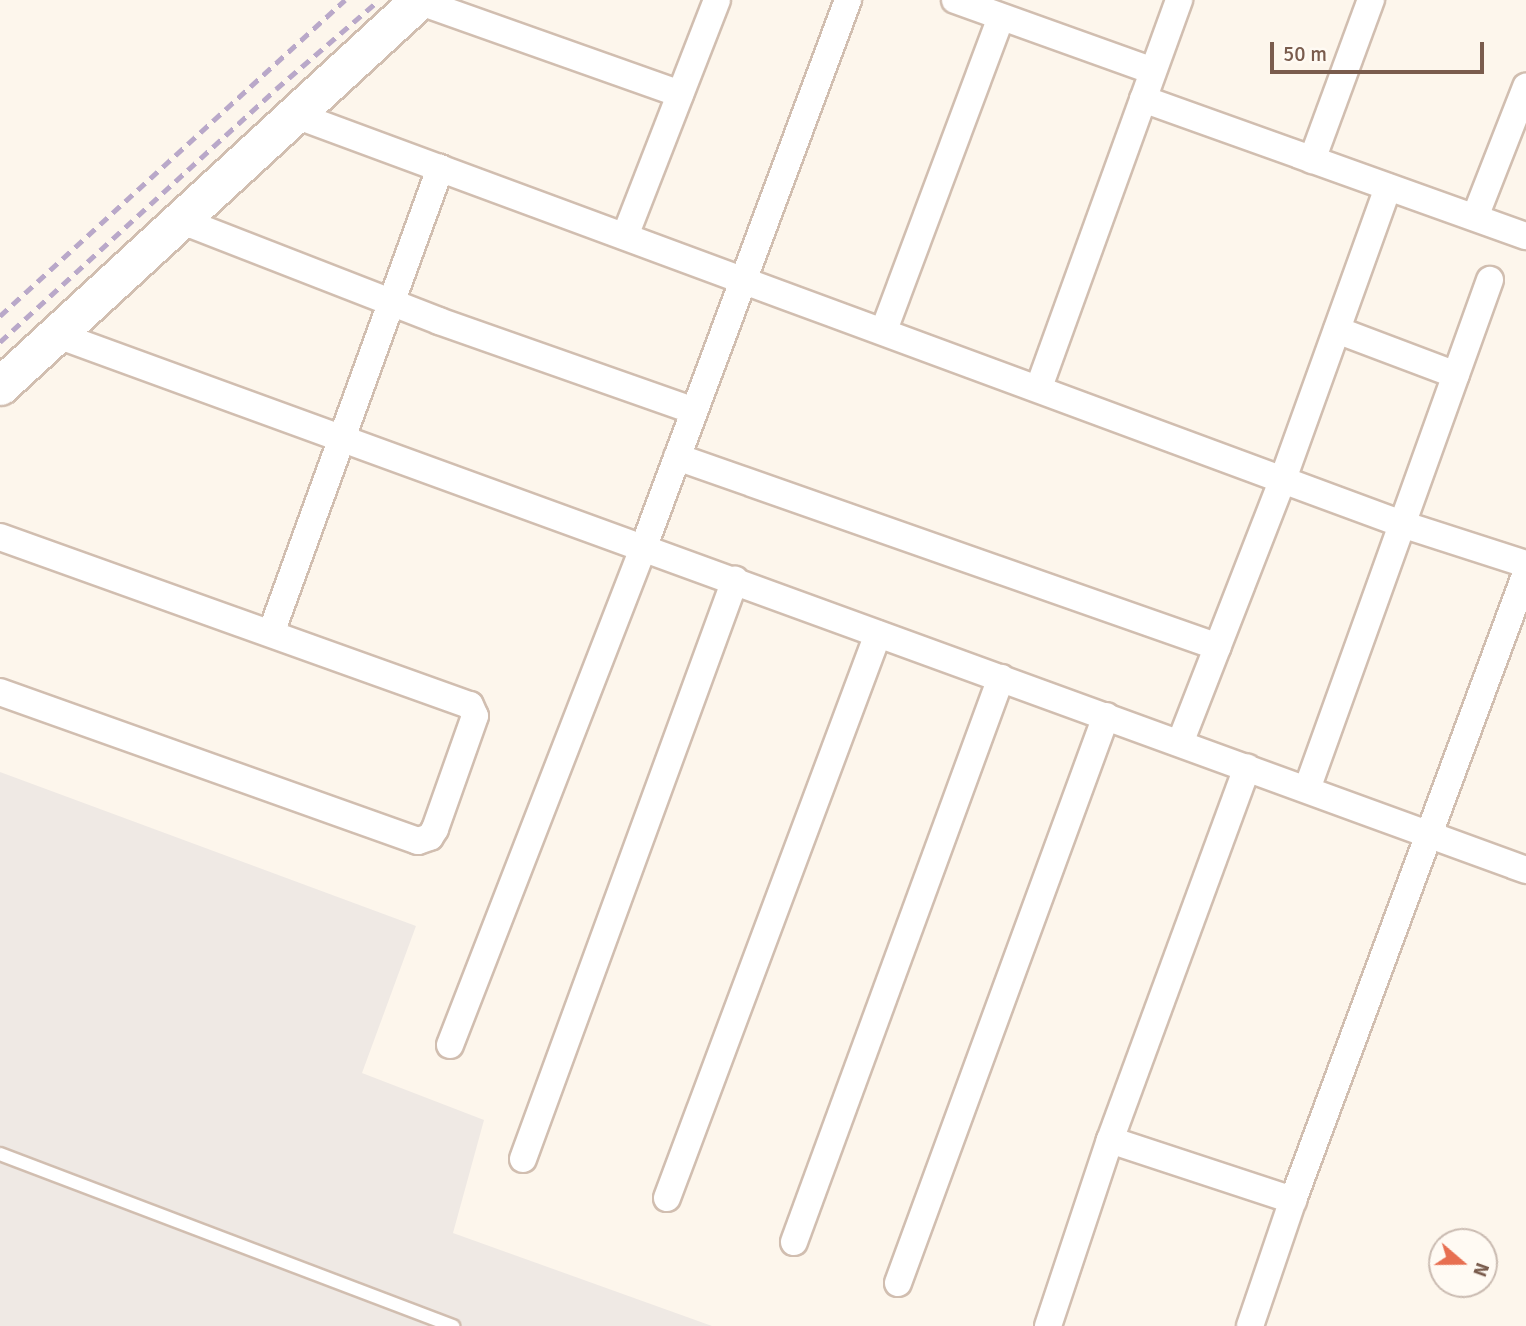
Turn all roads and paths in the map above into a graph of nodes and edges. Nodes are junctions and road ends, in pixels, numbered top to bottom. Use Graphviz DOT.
graph roads {
  1 [pos="419,0"];
  2 [pos="848,0"];
  3 [pos="955,0"];
  4 [pos="1179,0"];
  5 [pos="1371,0"];
  6 [pos="712,1"];
  7 [pos="1001,17"];
  8 [pos="1153,71"];
  9 [pos="1526,87"];
  10 [pos="680,94"];
  11 [pos="1143,99"];
  12 [pos="293,114"];
  13 [pos="1312,160"];
  14 [pos="440,167"];
  15 [pos="1388,187"];
  16 [pos="1475,217"];
  17 [pos="180,220"];
  18 [pos="625,236"];
  19 [pos="1526,236"];
  20 [pos="742,278"];
  21 [pos="1490,280"];
  22 [pos="391,302"];
  23 [pos="884,330"];
  24 [pos="1337,330"];
  25 [pos="55,334"];
  26 [pos="1455,375"];
  27 [pos="0,386"];
  28 [pos="1038,387"];
  29 [pos="694,411"];
  30 [pos="342,437"];
  31 [pos="677,457"];
  32 [pos="1283,479"];
  33 [pos="1402,524"];
  34 [pos="0,537"];
  35 [pos="645,546"];
  36 [pos="1526,564"];
  37 [pos="1526,573"];
  38 [pos="735,580"];
  39 [pos="271,634"];
  40 [pos="878,634"];
  41 [pos="1218,647"];
  42 [pos="1001,678"];
  43 [pos="0,691"];
  44 [pos="1106,716"];
  45 [pos="1180,743"];
  46 [pos="1247,767"];
  47 [pos="1307,789"];
  48 [pos="1428,833"];
  49 [pos="1526,870"];
  50 [pos="450,1045"];
  51 [pos="1111,1140"];
  52 [pos="0,1154"];
  53 [pos="523,1159"];
  54 [pos="667,1198"];
  55 [pos="1293,1200"];
  56 [pos="794,1242"];
  57 [pos="898,1283"];
  58 [pos="453,1326"];
  59 [pos="1048,1326"];
  60 [pos="1250,1326"];
  1 -- 10 [label="street"];
  1 -- 12 [label="street"];
  2 -- 20 [label="street"];
  3 -- 7 [label="street"];
  4 -- 8 [label="street"];
  5 -- 13 [label="street"];
  6 -- 10 [label="street"];
  7 -- 8 [label="street"];
  7 -- 23 [label="street"];
  8 -- 11 [label="street"];
  9 -- 16 [label="street"];
  10 -- 18 [label="street"];
  11 -- 13 [label="street"];
  11 -- 28 [label="street"];
  12 -- 14 [label="street"];
  12 -- 17 [label="street"];
  13 -- 15 [label="street"];
  14 -- 18 [label="street"];
  14 -- 22 [label="street"];
  15 -- 16 [label="street"];
  15 -- 24 [label="street"];
  16 -- 19 [label="street"];
  17 -- 22 [label="street"];
  17 -- 25 [label="street"];
  18 -- 20 [label="street"];
  20 -- 23 [label="street"];
  20 -- 29 [label="street"];
  21 -- 26 [label="street"];
  22 -- 29 [label="street"];
  22 -- 30 [label="street"];
  23 -- 28 [label="street"];
  24 -- 26 [label="street"];
  24 -- 32 [label="street"];
  25 -- 27 [label="street"];
  25 -- 30 [label="street"];
  26 -- 33 [label="street"];
  28 -- 32 [label="street"];
  29 -- 31 [label="street"];
  30 -- 35 [label="street"];
  30 -- 39 [label="street"];
  31 -- 35 [label="street"];
  31 -- 41 [label="street"];
  32 -- 33 [label="street"];
  32 -- 41 [label="street"];
  33 -- 36 [label="street"];
  33 -- 47 [label="street"];
  34 -- 39 [label="street"];
  35 -- 38 [label="street"];
  35 -- 50 [label="street"];
  37 -- 48 [label="street"];
  38 -- 40 [label="street"];
  38 -- 53 [label="street"];
  39 -- 43 [label="street"];
  40 -- 42 [label="street"];
  40 -- 54 [label="street"];
  41 -- 45 [label="street"];
  42 -- 44 [label="street"];
  42 -- 56 [label="street"];
  44 -- 45 [label="street"];
  44 -- 57 [label="street"];
  45 -- 46 [label="street"];
  46 -- 47 [label="street"];
  46 -- 51 [label="street"];
  47 -- 48 [label="street"];
  48 -- 49 [label="street"];
  48 -- 55 [label="street"];
  51 -- 55 [label="street"];
  51 -- 59 [label="street"];
  52 -- 58 [label="lane"];
  55 -- 60 [label="street"];
}
